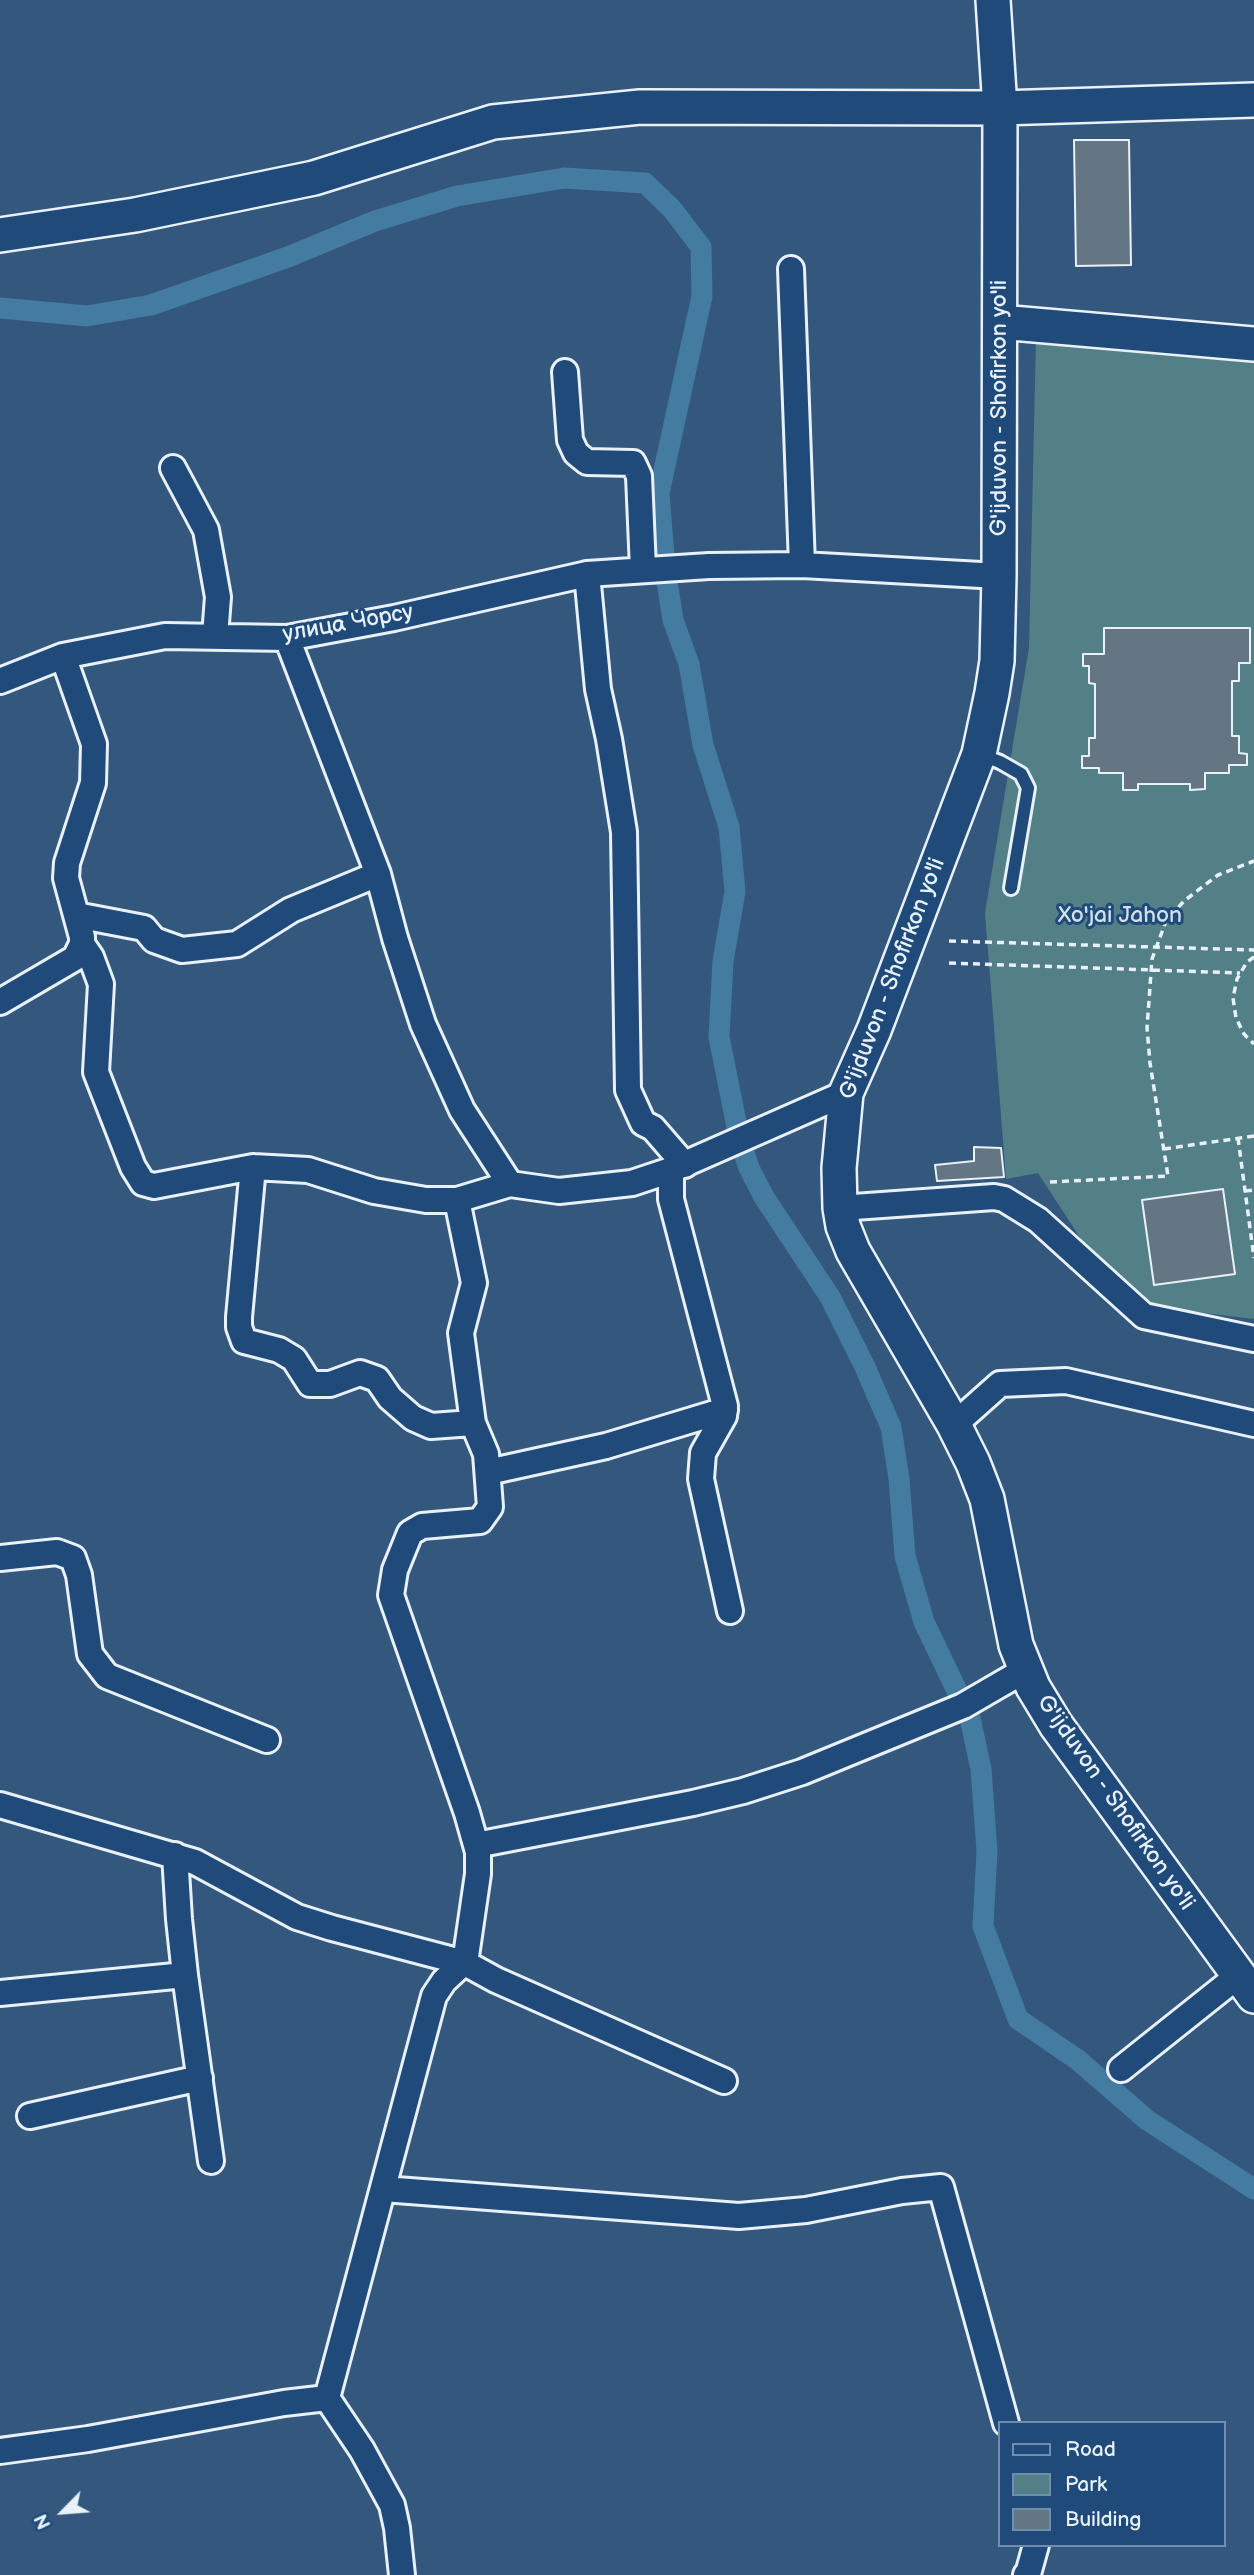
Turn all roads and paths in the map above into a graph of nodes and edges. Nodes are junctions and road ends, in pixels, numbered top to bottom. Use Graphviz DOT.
graph roads {
  1 [pos="993,0"];
  2 [pos="1254,100"];
  3 [pos="1000,108"];
  4 [pos="0,235"];
  5 [pos="791,269"];
  6 [pos="1000,322"];
  7 [pos="1254,344"];
  8 [pos="565,372"];
  9 [pos="173,468"];
  10 [pos="802,565"];
  11 [pos="650,569"];
  12 [pos="587,574"];
  13 [pos="999,576"];
  14 [pos="215,636"];
  15 [pos="287,638"];
  16 [pos="63,656"];
  17 [pos="0,681"];
  18 [pos="979,754"];
  19 [pos="1254,862"];
  20 [pos="379,874"];
  21 [pos="1011,888"];
  22 [pos="76,915"];
  23 [pos="950,941"];
  24 [pos="82,944"];
  25 [pos="1155,947"];
  26 [pos="1254,950"];
  27 [pos="1254,957"];
  28 [pos="948,963"];
  29 [pos="1150,971"];
  30 [pos="1240,974"];
  31 [pos="0,1002"];
  32 [pos="1254,1044"];
  33 [pos="846,1093"];
  34 [pos="1254,1136"];
  35 [pos="1238,1138"];
  36 [pos="1164,1149"];
  37 [pos="253,1167"];
  38 [pos="678,1168"];
  39 [pos="1050,1182"];
  40 [pos="510,1184"];
  41 [pos="1254,1190"];
  42 [pos="1245,1191"];
  43 [pos="457,1200"];
  44 [pos="840,1208"];
  45 [pos="1254,1258"];
  46 [pos="1254,1339"];
  47 [pos="725,1410"];
  48 [pos="472,1423"];
  49 [pos="1254,1424"];
  50 [pos="954,1425"];
  51 [pos="488,1472"];
  52 [pos="0,1558"];
  53 [pos="730,1611"];
  54 [pos="1025,1670"];
  55 [pos="267,1740"];
  56 [pos="0,1805"];
  57 [pos="476,1844"];
  58 [pos="175,1855"];
  59 [pos="465,1963"];
  60 [pos="185,1975"];
  61 [pos="1246,1985"];
  62 [pos="0,1993"];
  63 [pos="1121,2069"];
  64 [pos="200,2078"];
  65 [pos="724,2081"];
  66 [pos="30,2116"];
  67 [pos="211,2161"];
  68 [pos="383,2189"];
  69 [pos="327,2398"];
  70 [pos="1005,2421"];
  71 [pos="0,2451"];
  72 [pos="1035,2547"];
  73 [pos="402,2575"];
  74 [pos="1026,2575"];
  1 -- 3 [label="main road, G'ijduvon - Shofirkon yo'li"];
  2 -- 3 [label="main road"];
  3 -- 4 [label="main road"];
  3 -- 6 [label="main road, G'ijduvon - Shofirkon yo'li"];
  5 -- 10 [label="street"];
  6 -- 7 [label="main road"];
  6 -- 13 [label="main road, G'ijduvon - Shofirkon yo'li"];
  8 -- 11 [label="street"];
  9 -- 14 [label="street"];
  10 -- 11 [label="street, улица Чорсу"];
  10 -- 13 [label="street, улица Чорсу"];
  11 -- 12 [label="street, улица Чорсу"];
  12 -- 15 [label="street, улица Чорсу"];
  12 -- 38 [label="street"];
  13 -- 18 [label="main road, G'ijduvon - Shofirkon yo'li"];
  14 -- 15 [label="street, улица Чорсу"];
  14 -- 16 [label="street, улица Чорсу"];
  15 -- 20 [label="street"];
  16 -- 17 [label="street, улица Чорсу"];
  16 -- 22 [label="street"];
  18 -- 21 [label="lane"];
  18 -- 33 [label="main road, G'ijduvon - Shofirkon yo'li"];
  19 -- 25 [label="path"];
  20 -- 22 [label="street"];
  20 -- 40 [label="street"];
  22 -- 24 [label="street"];
  23 -- 25 [label="path"];
  24 -- 31 [label="street"];
  24 -- 37 [label="street"];
  25 -- 26 [label="path"];
  25 -- 29 [label="path"];
  27 -- 30 [label="path"];
  28 -- 29 [label="path"];
  29 -- 30 [label="path"];
  29 -- 36 [label="path"];
  30 -- 32 [label="path"];
  33 -- 38 [label="street"];
  33 -- 44 [label="main road, G'ijduvon - Shofirkon yo'li"];
  34 -- 35 [label="path"];
  35 -- 36 [label="path"];
  35 -- 42 [label="path"];
  36 -- 39 [label="path"];
  37 -- 43 [label="street"];
  37 -- 48 [label="street"];
  38 -- 40 [label="street"];
  38 -- 47 [label="street"];
  40 -- 43 [label="street"];
  41 -- 42 [label="path"];
  42 -- 45 [label="path"];
  43 -- 48 [label="street"];
  44 -- 46 [label="street"];
  44 -- 50 [label="main road, G'ijduvon - Shofirkon yo'li"];
  47 -- 51 [label="street"];
  47 -- 53 [label="street"];
  48 -- 51 [label="street"];
  49 -- 50 [label="street"];
  50 -- 54 [label="main road, G'ijduvon - Shofirkon yo'li"];
  51 -- 57 [label="street"];
  52 -- 55 [label="street"];
  54 -- 57 [label="street"];
  54 -- 61 [label="main road, G'ijduvon - Shofirkon yo'li"];
  56 -- 58 [label="street"];
  57 -- 59 [label="street"];
  58 -- 59 [label="street"];
  58 -- 60 [label="street"];
  59 -- 65 [label="street"];
  59 -- 68 [label="street"];
  60 -- 62 [label="street"];
  60 -- 64 [label="street"];
  61 -- 63 [label="street"];
  64 -- 66 [label="street"];
  64 -- 67 [label="street"];
  68 -- 69 [label="street"];
  68 -- 70 [label="street"];
  69 -- 71 [label="street"];
  69 -- 73 [label="street"];
  72 -- 74 [label="street"];
}
